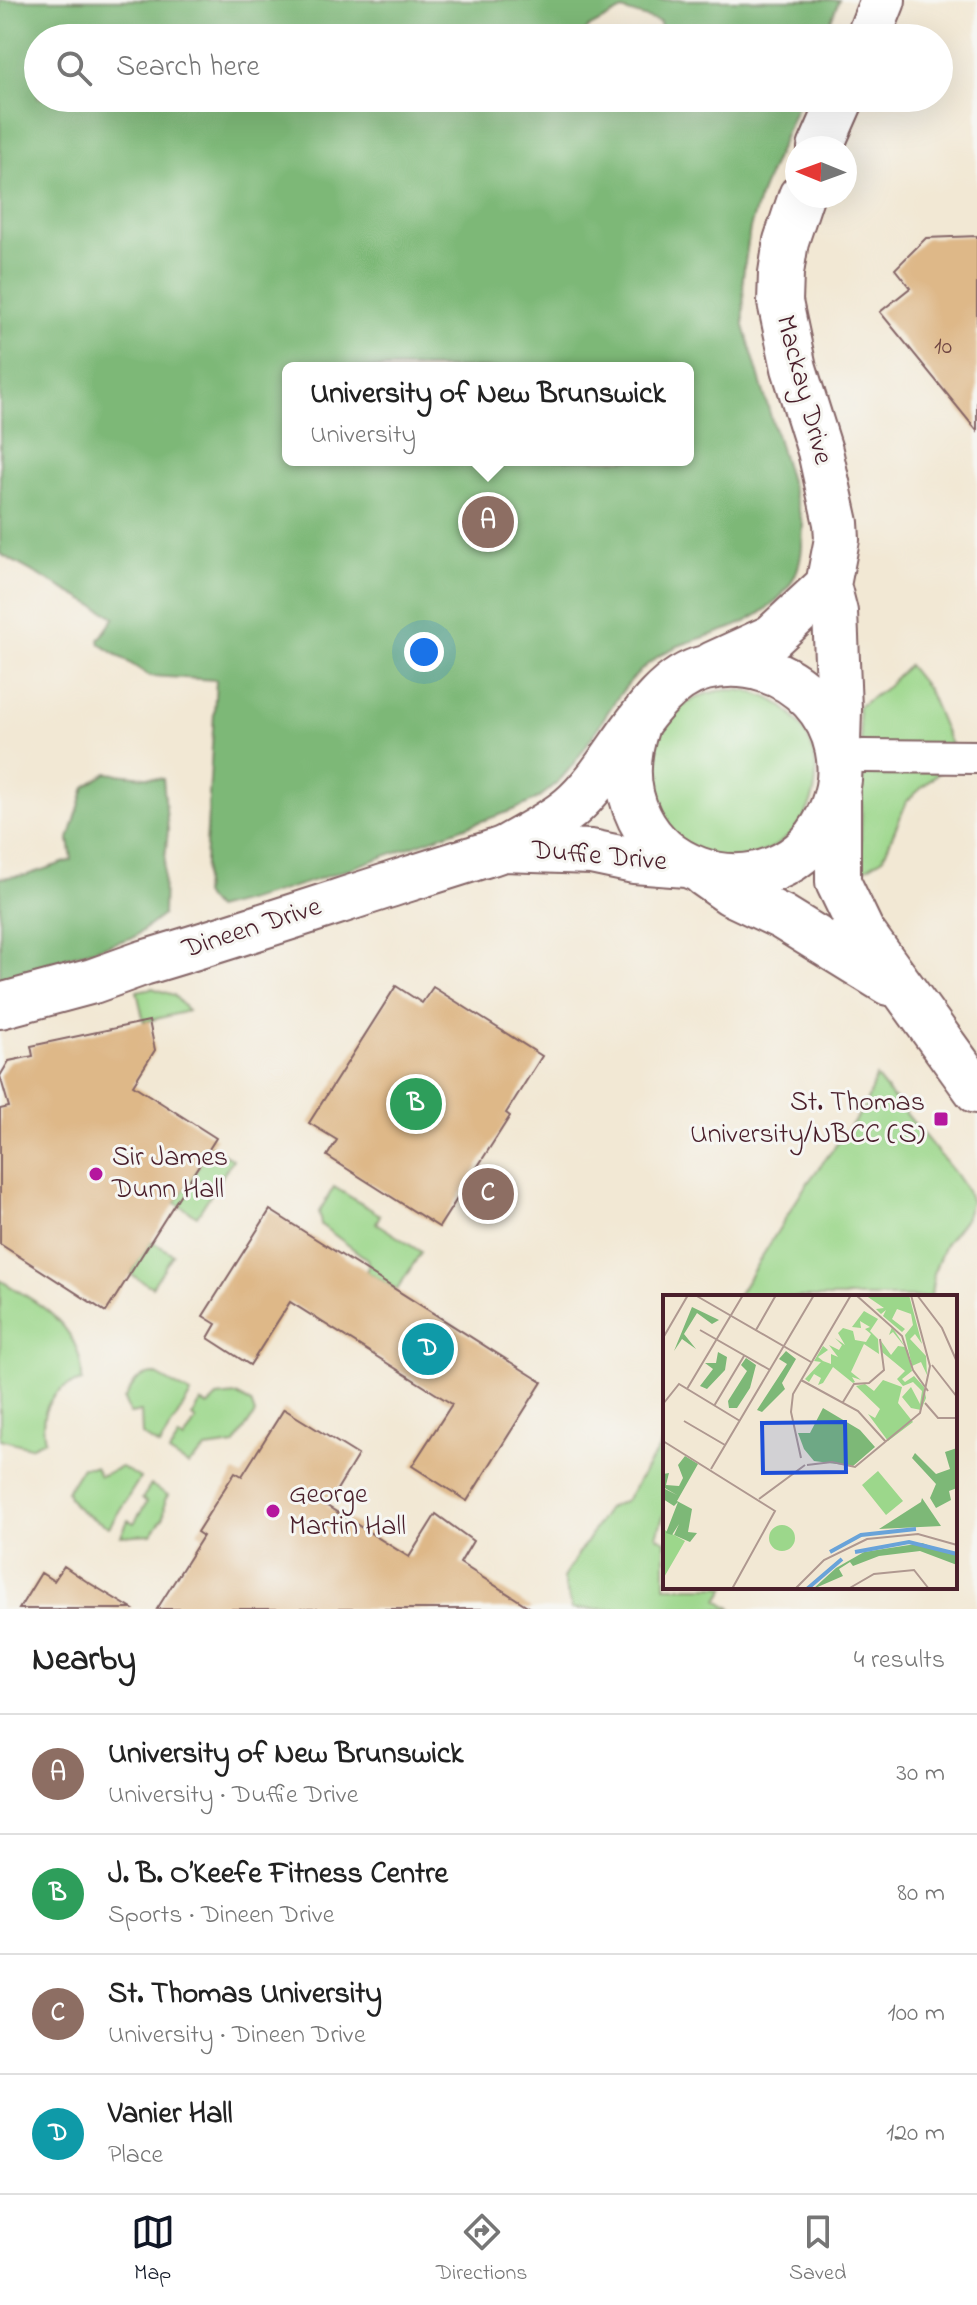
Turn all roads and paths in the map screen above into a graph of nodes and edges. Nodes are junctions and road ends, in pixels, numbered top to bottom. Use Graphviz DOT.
graph roads {
  1 [pos="883,0"];
  2 [pos="874,24"];
  3 [pos="836,112"];
  4 [pos="825,136"];
  5 [pos="797,208"];
  6 [pos="828,585"];
  7 [pos="703,668"];
  8 [pos="637,725"];
  9 [pos="977,757"];
  10 [pos="846,765"];
  11 [pos="504,849"];
  12 [pos="692,867"];
  13 [pos="904,993"];
  14 [pos="0,1006"];
  15 [pos="977,1091"];
  1 -- 2 [label="street"];
  3 -- 4 [label="street"];
  5 -- 6 [label="street, Mackay Drive"];
  6 -- 7 [label="street"];
  6 -- 10 [label="street, Mackay Drive"];
  7 -- 8 [label="street"];
  7 -- 10 [label="street"];
  8 -- 11 [label="street, Duffie Drive"];
  8 -- 12 [label="street"];
  9 -- 10 [label="street"];
  10 -- 12 [label="street"];
  10 -- 13 [label="street, Duffie Drive"];
  11 -- 12 [label="street, Duffie Drive"];
  11 -- 14 [label="street, Dineen Drive"];
  12 -- 13 [label="street, Duffie Drive"];
  13 -- 15 [label="street, Duffie Drive"];
}
